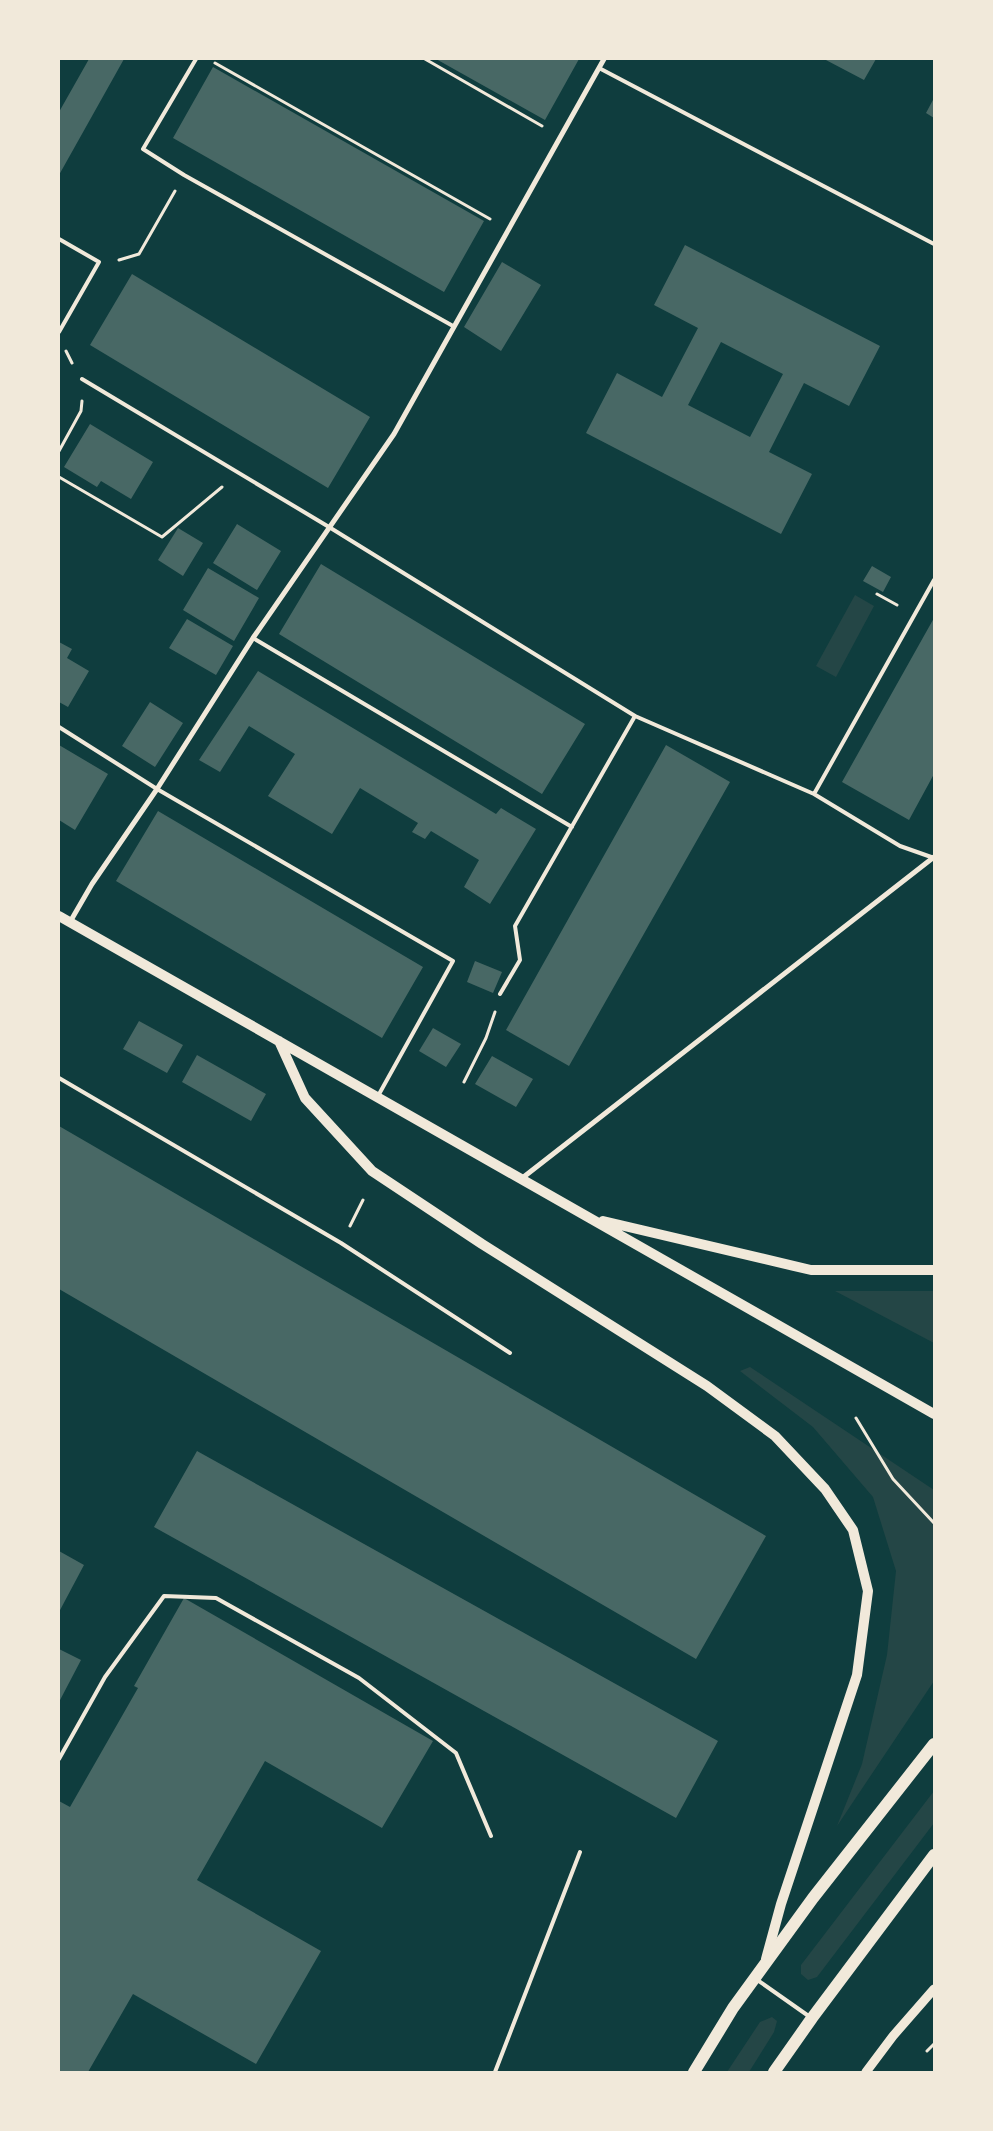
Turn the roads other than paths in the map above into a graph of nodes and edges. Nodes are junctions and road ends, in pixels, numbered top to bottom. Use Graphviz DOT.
graph roads {
  1 [pos="196,59"];
  2 [pos="604,59"];
  3 [pos="599,68"];
  4 [pos="59,238"];
  5 [pos="934,244"];
  6 [pos="453,326"];
  7 [pos="59,332"];
  8 [pos="82,380"];
  9 [pos="329,527"];
  10 [pos="934,580"];
  11 [pos="253,638"];
  12 [pos="635,716"];
  13 [pos="59,727"];
  14 [pos="157,789"];
  15 [pos="814,794"];
  16 [pos="572,827"];
  17 [pos="934,857"];
  18 [pos="59,916"];
  19 [pos="70,922"];
  20 [pos="500,994"];
  21 [pos="279,1041"];
  22 [pos="59,1078"];
  23 [pos="378,1097"];
  24 [pos="521,1179"];
  25 [pos="592,1219"];
  26 [pos="934,1270"];
  27 [pos="510,1353"];
  28 [pos="934,1414"];
  29 [pos="934,1744"];
  30 [pos="59,1759"];
  31 [pos="491,1836"];
  32 [pos="580,1852"];
  33 [pos="934,1855"];
  34 [pos="765,1965"];
  35 [pos="755,1979"];
  36 [pos="934,1989"];
  37 [pos="812,2018"];
  38 [pos="495,2072"];
  39 [pos="694,2072"];
  40 [pos="774,2072"];
  41 [pos="866,2072"];
  1 -- 6 [label="lane"];
  2 -- 3 [label="street"];
  3 -- 5 [label="lane"];
  3 -- 6 [label="street"];
  4 -- 7 [label="lane"];
  6 -- 9 [label="street"];
  8 -- 9 [label="lane"];
  9 -- 11 [label="street"];
  9 -- 12 [label="lane"];
  10 -- 15 [label="lane"];
  11 -- 14 [label="street"];
  11 -- 16 [label="lane"];
  12 -- 15 [label="lane"];
  12 -- 16 [label="lane"];
  13 -- 14 [label="lane"];
  14 -- 19 [label="street"];
  14 -- 23 [label="lane"];
  15 -- 17 [label="lane"];
  16 -- 20 [label="lane"];
  17 -- 24 [label="street"];
  18 -- 19 [label="main road"];
  19 -- 21 [label="main road"];
  21 -- 23 [label="main road"];
  21 -- 34 [label="main road"];
  22 -- 27 [label="lane"];
  23 -- 24 [label="main road"];
  24 -- 25 [label="main road"];
  25 -- 26 [label="main road"];
  25 -- 28 [label="main road"];
  29 -- 34 [label="main road"];
  30 -- 31 [label="lane"];
  32 -- 38 [label="lane"];
  33 -- 37 [label="main road"];
  34 -- 35 [label="main road"];
  35 -- 37 [label="lane"];
  35 -- 39 [label="main road"];
  36 -- 41 [label="street"];
  37 -- 40 [label="main road"];
}
